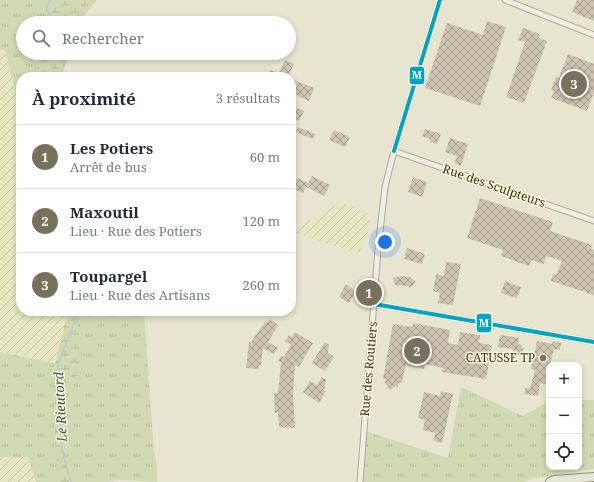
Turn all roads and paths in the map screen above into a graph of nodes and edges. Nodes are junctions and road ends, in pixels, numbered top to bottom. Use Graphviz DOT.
graph roads {
  1 [pos="440,0"];
  2 [pos="505,0"];
  3 [pos="594,34"];
  4 [pos="394,151"];
  5 [pos="594,221"];
  6 [pos="374,304"];
  7 [pos="594,342"];
  8 [pos="594,477"];
  9 [pos="360,482"];
  10 [pos="550,482"];
  1 -- 4 [label="street, Rue des Routiers"];
  2 -- 3 [label="street"];
  4 -- 5 [label="street, Rue des Sculpteurs"];
  4 -- 6 [label="street, Rue des Routiers"];
  6 -- 7 [label="street"];
  6 -- 9 [label="street, Rue des Routiers"];
  8 -- 10 [label="main road"];
}
